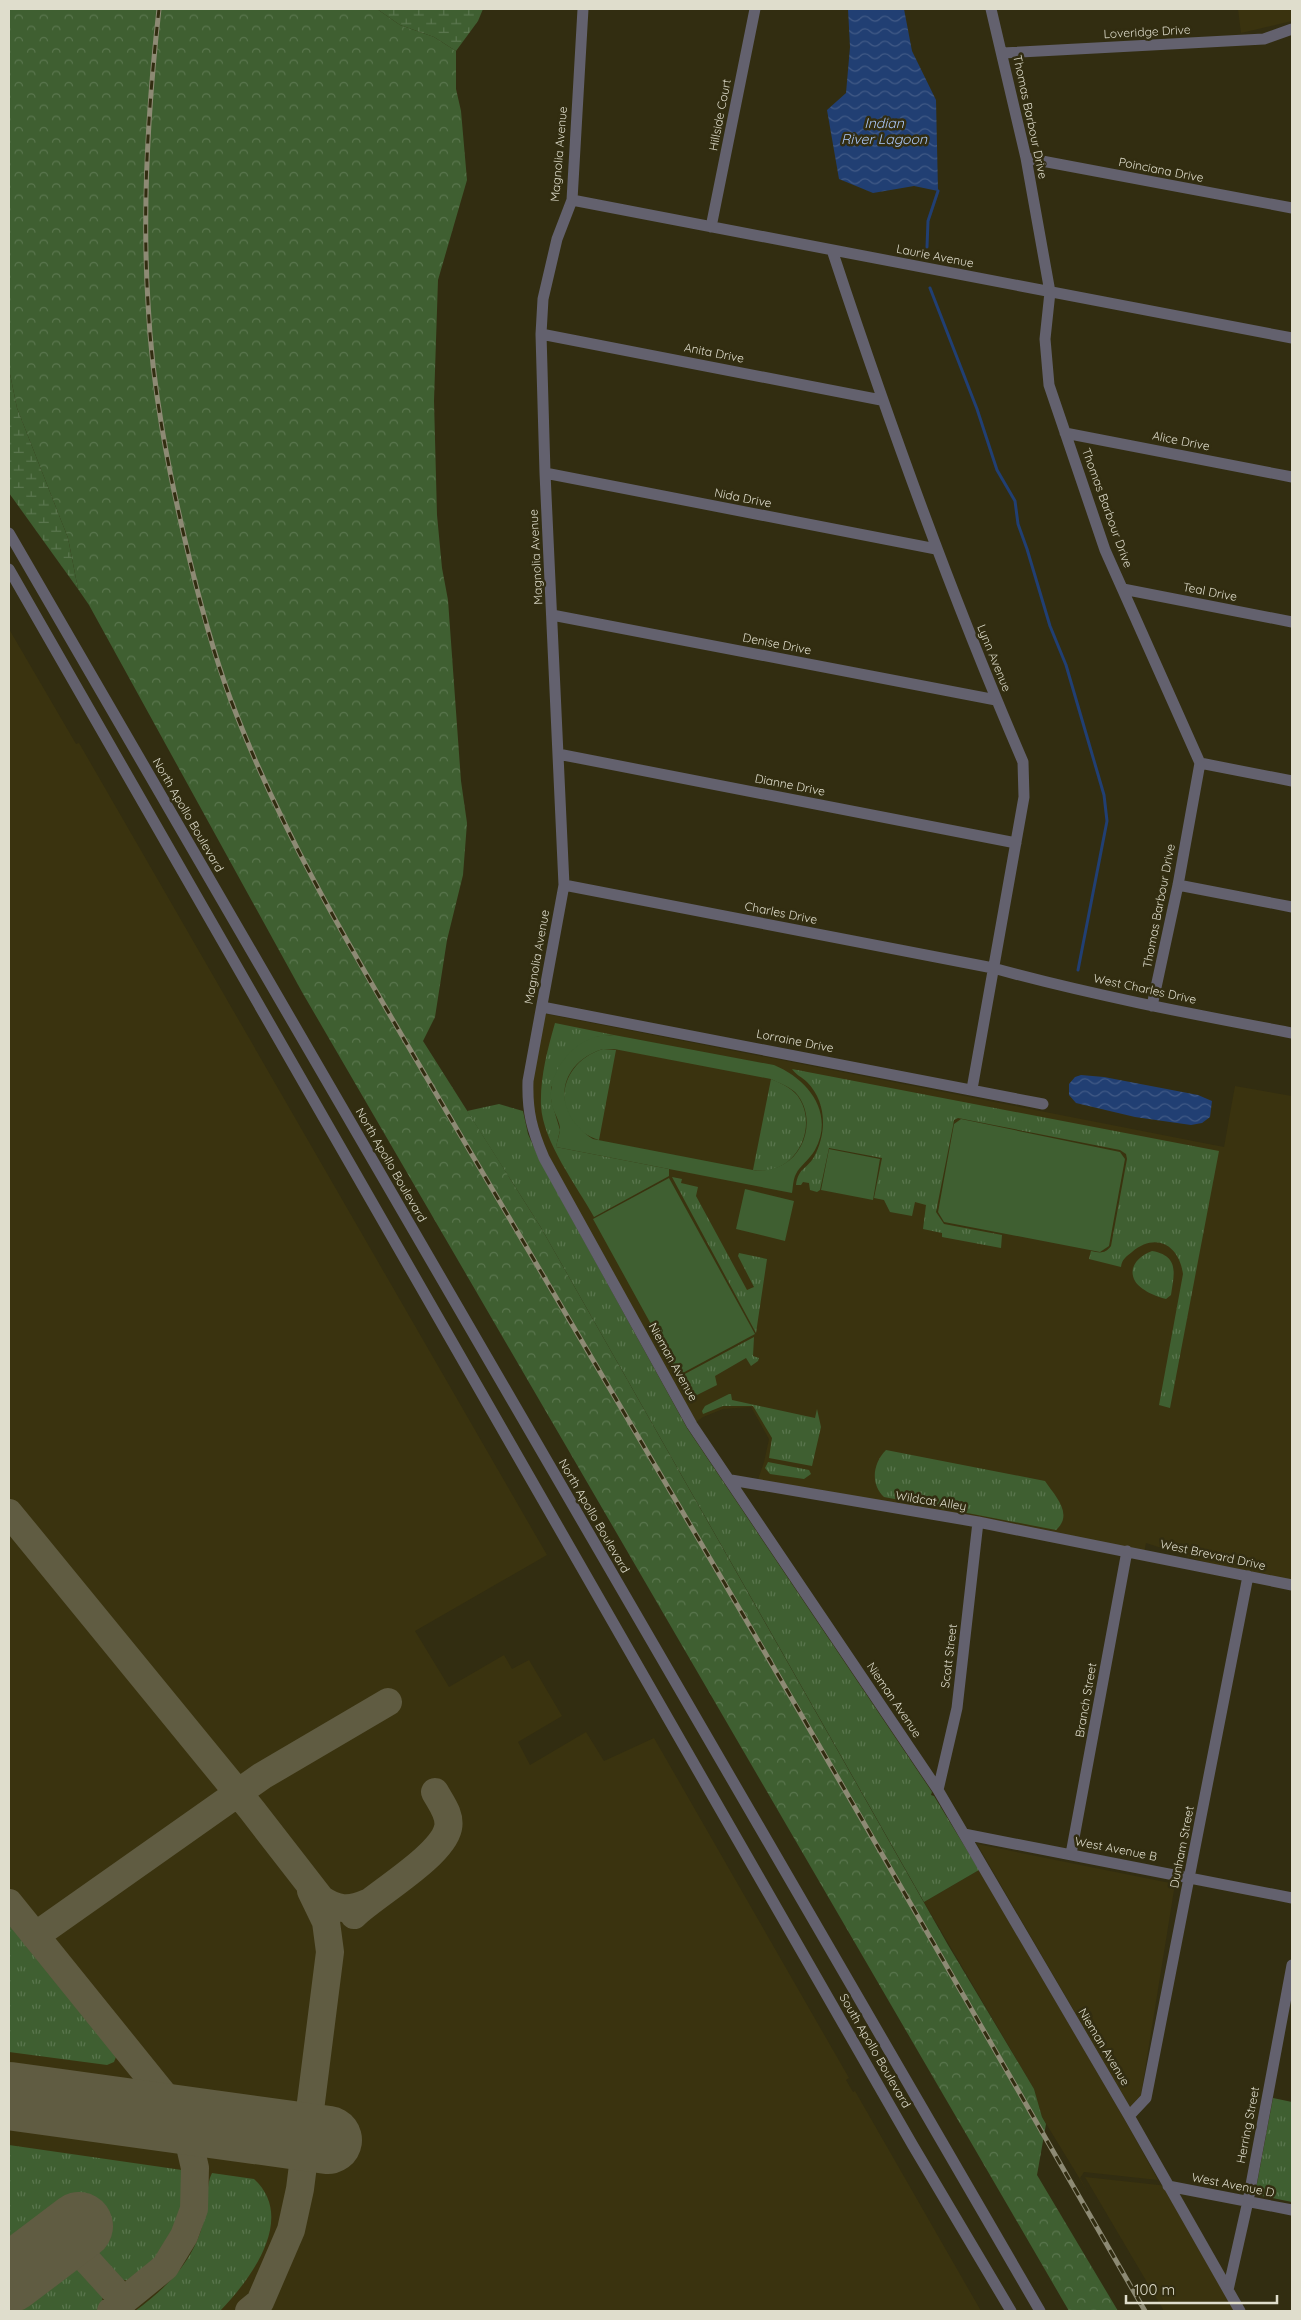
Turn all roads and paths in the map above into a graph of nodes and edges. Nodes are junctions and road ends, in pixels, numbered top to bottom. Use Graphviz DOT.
graph roads {
  1 [pos="583,9"];
  2 [pos="755,9"];
  3 [pos="991,9"];
  4 [pos="1292,29"];
  5 [pos="1002,52"];
  6 [pos="1026,158"];
  7 [pos="572,200"];
  8 [pos="1292,208"];
  9 [pos="711,227"];
  10 [pos="832,250"];
  11 [pos="1050,292"];
  12 [pos="541,334"];
  13 [pos="1292,338"];
  14 [pos="881,400"];
  15 [pos="1065,433"];
  16 [pos="545,473"];
  17 [pos="1292,477"];
  18 [pos="9,533"];
  19 [pos="936,549"];
  20 [pos="9,569"];
  21 [pos="1123,589"];
  22 [pos="552,615"];
  23 [pos="1292,622"];
  24 [pos="996,700"];
  25 [pos="558,754"];
  26 [pos="1200,763"];
  27 [pos="1292,781"];
  28 [pos="1016,843"];
  29 [pos="564,885"];
  30 [pos="1178,885"];
  31 [pos="1292,907"];
  32 [pos="993,968"];
  33 [pos="1152,1006"];
  34 [pos="542,1007"];
  35 [pos="1292,1033"];
  36 [pos="972,1089"];
  37 [pos="1044,1104"];
  38 [pos="527,1105"];
  39 [pos="731,1480"];
  40 [pos="978,1522"];
  41 [pos="1127,1551"];
  42 [pos="1248,1576"];
  43 [pos="1292,1585"];
  44 [pos="938,1790"];
  45 [pos="749,1812"];
  46 [pos="964,1834"];
  47 [pos="1071,1854"];
  48 [pos="1190,1877"];
  49 [pos="1292,1898"];
  50 [pos="1292,1965"];
  51 [pos="1129,2116"];
  52 [pos="1168,2186"];
  53 [pos="1248,2201"];
  54 [pos="1292,2210"];
  55 [pos="1228,2290"];
  56 [pos="1011,2311"];
  57 [pos="1040,2311"];
  58 [pos="1240,2311"];
  1 -- 7 [label="street, Magnolia Avenue"];
  2 -- 9 [label="street, Hillside Court"];
  3 -- 5 [label="street, Thomas Barbour Drive"];
  4 -- 5 [label="street, Loveridge Drive"];
  5 -- 6 [label="street, Thomas Barbour Drive"];
  6 -- 8 [label="street, Poinciana Drive"];
  6 -- 11 [label="street, Thomas Barbour Drive"];
  7 -- 9 [label="street, Laurie Avenue"];
  7 -- 12 [label="street, Magnolia Avenue"];
  9 -- 10 [label="street, Laurie Avenue"];
  10 -- 11 [label="street, Laurie Avenue"];
  10 -- 14 [label="street, Lynn Avenue"];
  11 -- 13 [label="street, Laurie Avenue"];
  11 -- 15 [label="street, Thomas Barbour Drive"];
  12 -- 14 [label="street, Anita Drive"];
  12 -- 16 [label="street, Magnolia Avenue"];
  14 -- 19 [label="street, Lynn Avenue"];
  15 -- 17 [label="street, Alice Drive"];
  15 -- 21 [label="street, Thomas Barbour Drive"];
  16 -- 19 [label="street, Nida Drive"];
  16 -- 22 [label="street, Magnolia Avenue"];
  18 -- 45 [label="street, North Apollo Boulevard"];
  19 -- 24 [label="street, Lynn Avenue"];
  20 -- 56 [label="street, South Apollo Boulevard"];
  21 -- 23 [label="street, Teal Drive"];
  21 -- 26 [label="street, Thomas Barbour Drive"];
  22 -- 24 [label="street, Denise Drive"];
  22 -- 25 [label="street, Magnolia Avenue"];
  24 -- 28 [label="street, Lynn Avenue"];
  25 -- 28 [label="street, Dianne Drive"];
  25 -- 29 [label="street, Magnolia Avenue"];
  26 -- 27 [label="street"];
  26 -- 30 [label="street, Thomas Barbour Drive"];
  28 -- 32 [label="street, Lynn Avenue"];
  29 -- 32 [label="street, Charles Drive"];
  29 -- 34 [label="street, Magnolia Avenue"];
  30 -- 31 [label="street"];
  30 -- 33 [label="street, Thomas Barbour Drive"];
  32 -- 33 [label="street, West Charles Drive"];
  32 -- 36 [label="street, Lynn Avenue"];
  33 -- 35 [label="street, West Charles Drive"];
  34 -- 36 [label="street, Lorraine Drive"];
  34 -- 38 [label="street, Magnolia Avenue"];
  36 -- 37 [label="street, Lorraine Drive"];
  38 -- 39 [label="street, Nieman Avenue"];
  39 -- 40 [label="street, Wildcat Alley"];
  39 -- 44 [label="street, Nieman Avenue"];
  40 -- 41 [label="street, Wildcat Alley"];
  40 -- 44 [label="street, Scott Street"];
  41 -- 42 [label="street, West Brevard Drive"];
  41 -- 47 [label="street, Branch Street"];
  42 -- 43 [label="street, West Brevard Drive"];
  42 -- 48 [label="street, Dunham Street"];
  44 -- 46 [label="street, Nieman Avenue"];
  45 -- 57 [label="street, South Apollo Boulevard"];
  46 -- 47 [label="street, West Avenue B"];
  46 -- 51 [label="street, Nieman Avenue"];
  47 -- 48 [label="street, West Avenue B"];
  48 -- 49 [label="street, West Avenue B"];
  48 -- 51 [label="street, Dunham Street"];
  50 -- 53 [label="street, Herring Street"];
  51 -- 52 [label="street, Nieman Avenue"];
  52 -- 53 [label="street, West Avenue D"];
  52 -- 55 [label="street, Nieman Avenue"];
  53 -- 54 [label="street, West Avenue D"];
  53 -- 55 [label="street, Herring Street"];
  55 -- 58 [label="street, Nieman Avenue"];
}
